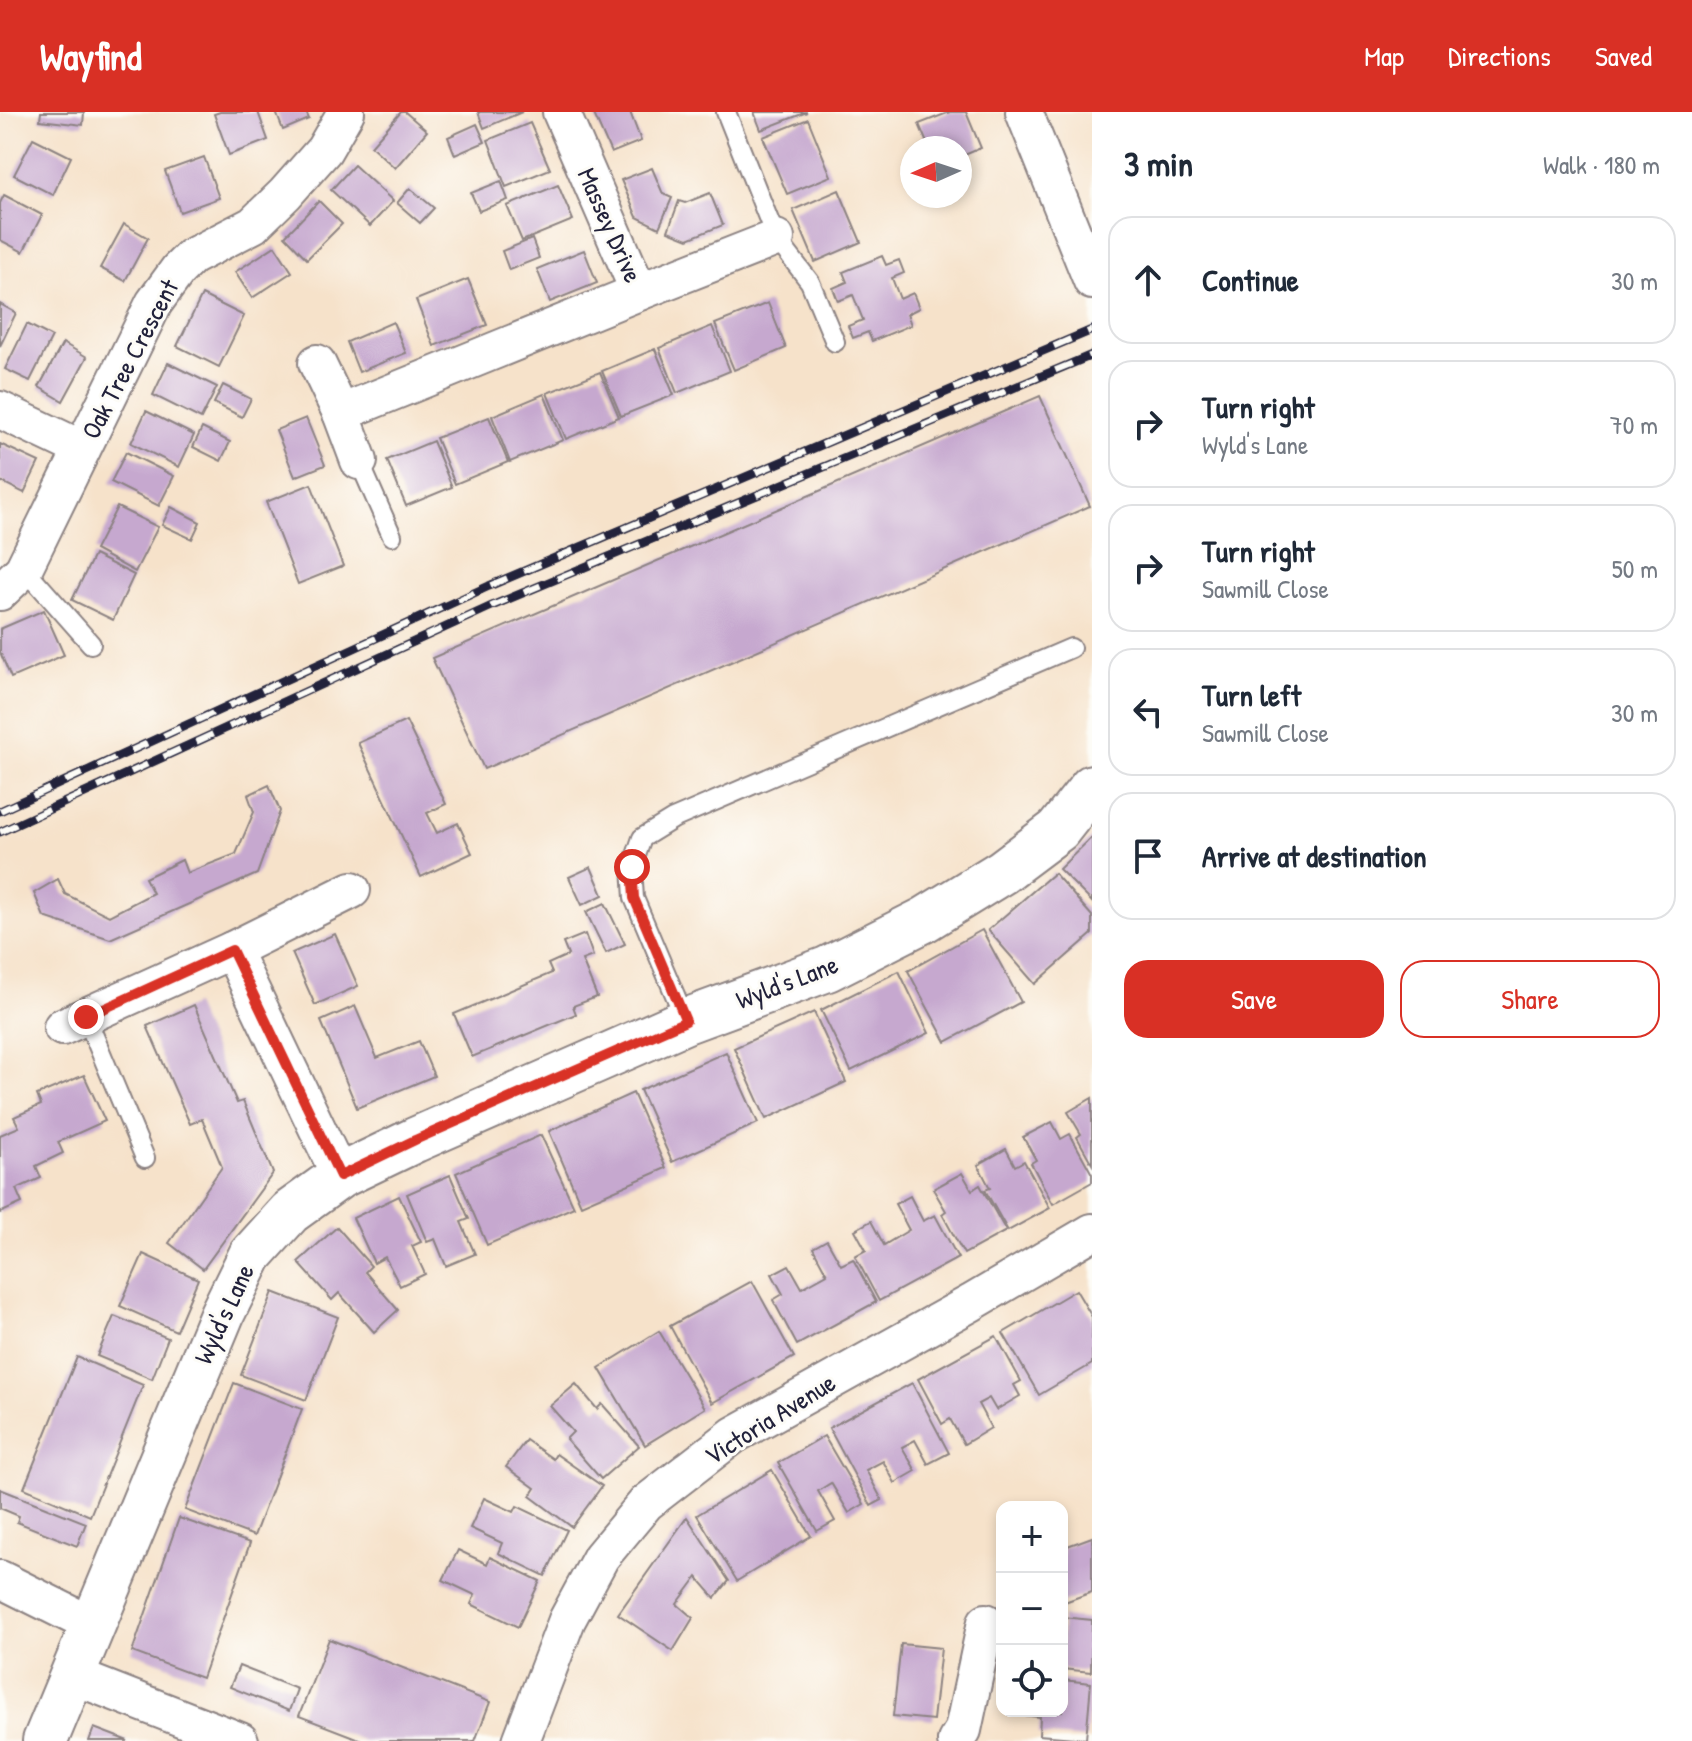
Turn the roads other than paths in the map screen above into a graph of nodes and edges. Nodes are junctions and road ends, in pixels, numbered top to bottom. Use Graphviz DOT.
graph roads {
  1 [pos="346,112"];
  2 [pos="561,112"];
  3 [pos="726,112"];
  4 [pos="1024,112"];
  5 [pos="776,238"];
  6 [pos="1088,270"];
  7 [pos="639,292"];
  8 [pos="835,342"];
  9 [pos="317,363"];
  10 [pos="0,410"];
  11 [pos="341,413"];
  12 [pos="82,449"];
  13 [pos="359,461"];
  14 [pos="392,536"];
  15 [pos="12,580"];
  16 [pos="91,644"];
  17 [pos="1071,648"];
  18 [pos="1092,787"];
  19 [pos="352,890"];
  20 [pos="232,950"];
  21 [pos="686,1021"];
  22 [pos="74,1022"];
  23 [pos="145,1158"];
  24 [pos="340,1176"];
  25 [pos="1092,1232"];
  26 [pos="0,1579"];
  27 [pos="986,1622"];
  28 [pos="92,1625"];
  29 [pos="71,1675"];
  30 [pos="45,1741"];
  31 [pos="240,1741"];
  32 [pos="521,1741"];
  33 [pos="956,1741"];
  1 -- 12 [label="street, Oak Tree Crescent"];
  2 -- 7 [label="street, Massey Drive"];
  3 -- 5 [label="lane"];
  4 -- 6 [label="street"];
  5 -- 7 [label="street, Massey Drive"];
  5 -- 8 [label="lane"];
  7 -- 11 [label="street"];
  9 -- 11 [label="street"];
  10 -- 12 [label="street, Oak Tree Crescent"];
  11 -- 13 [label="street"];
  12 -- 15 [label="street"];
  13 -- 14 [label="lane"];
  15 -- 16 [label="lane"];
  17 -- 21 [label="lane"];
  18 -- 21 [label="main road, Wyld's Lane"];
  19 -- 20 [label="street"];
  20 -- 22 [label="street"];
  20 -- 24 [label="street"];
  21 -- 24 [label="main road, Wyld's Lane"];
  22 -- 23 [label="lane"];
  24 -- 28 [label="main road, Wyld's Lane"];
  25 -- 32 [label="street, Victoria Avenue"];
  26 -- 28 [label="street"];
  27 -- 33 [label="street"];
  28 -- 29 [label="main road, Wyld's Lane"];
  29 -- 30 [label="main road, Wyld's Lane"];
  29 -- 31 [label="street"];
}
